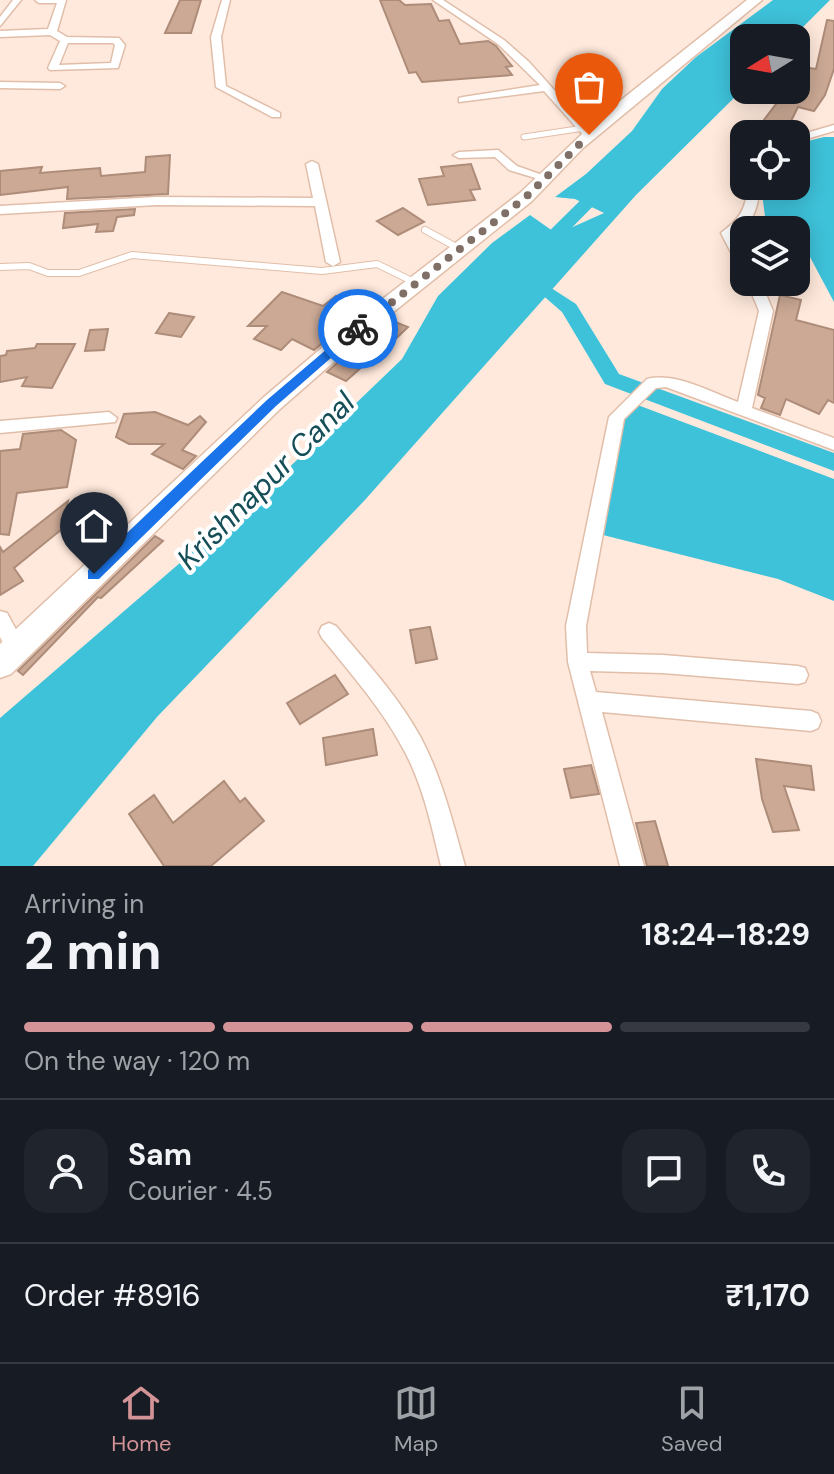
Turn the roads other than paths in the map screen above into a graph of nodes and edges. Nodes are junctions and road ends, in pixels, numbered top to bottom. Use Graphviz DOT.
graph roads {
  1 [pos="17,0"];
  2 [pos="39,0"];
  3 [pos="226,0"];
  4 [pos="437,0"];
  5 [pos="755,0"];
  6 [pos="0,23"];
  7 [pos="52,32"];
  8 [pos="0,34"];
  9 [pos="65,40"];
  10 [pos="0,85"];
  11 [pos="60,86"];
  12 [pos="549,87"];
  13 [pos="463,100"];
  14 [pos="276,115"];
  15 [pos="833,129"];
  16 [pos="587,132"];
  17 [pos="810,135"];
  18 [pos="524,137"];
  19 [pos="459,155"];
  20 [pos="312,164"];
  21 [pos="542,177"];
  22 [pos="318,202"];
  23 [pos="0,210"];
  24 [pos="425,230"];
  25 [pos="461,249"];
  26 [pos="333,262"];
  27 [pos="0,267"];
  28 [pos="417,283"];
  29 [pos="760,296"];
  30 [pos="744,408"];
  31 [pos="109,418"];
  32 [pos="0,427"];
  33 [pos="834,444"];
  34 [pos="0,619"];
  35 [pos="329,632"];
  36 [pos="16,648"];
  37 [pos="578,662"];
  38 [pos="0,664"];
  39 [pos="798,675"];
  40 [pos="588,701"];
  41 [pos="811,721"];
  42 [pos="453,866"];
  43 [pos="632,866"];
  1 -- 6 [label="street"];
  2 -- 7 [label="street"];
  3 -- 14 [label="street"];
  4 -- 12 [label="street"];
  5 -- 16 [label="street"];
  7 -- 8 [label="street"];
  7 -- 9 [label="street"];
  9 -- 9 [label="street"];
  10 -- 11 [label="street"];
  12 -- 13 [label="street"];
  12 -- 16 [label="street"];
  15 -- 17 [label="street"];
  16 -- 18 [label="lane"];
  16 -- 21 [label="street"];
  19 -- 21 [label="street"];
  20 -- 22 [label="street"];
  21 -- 25 [label="street"];
  22 -- 23 [label="street"];
  22 -- 26 [label="street"];
  24 -- 25 [label="lane"];
  25 -- 28 [label="street"];
  27 -- 28 [label="lane"];
  28 -- 36 [label="street"];
  29 -- 30 [label="street"];
  30 -- 33 [label="street"];
  30 -- 37 [label="street"];
  31 -- 32 [label="street"];
  34 -- 36 [label="street"];
  35 -- 42 [label="street"];
  36 -- 38 [label="street"];
  37 -- 39 [label="street"];
  37 -- 40 [label="street"];
  40 -- 41 [label="street"];
  40 -- 43 [label="street"];
}
